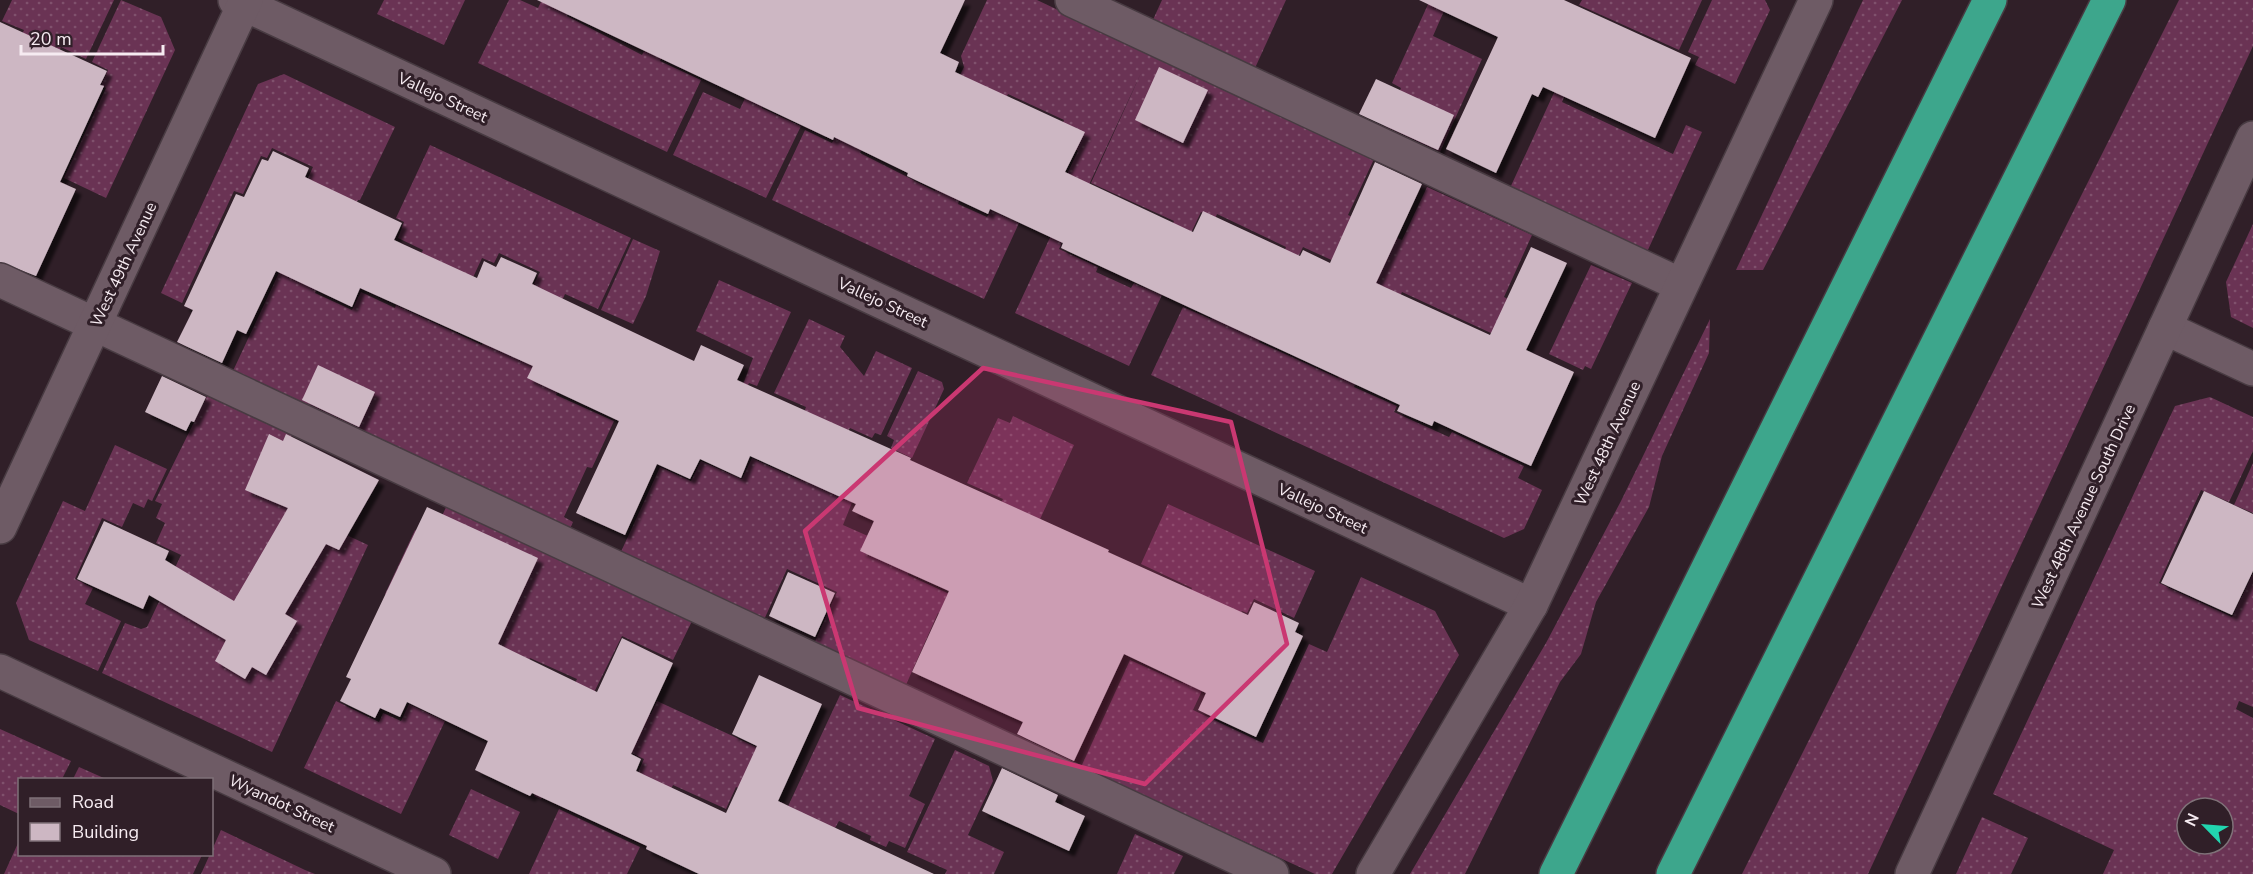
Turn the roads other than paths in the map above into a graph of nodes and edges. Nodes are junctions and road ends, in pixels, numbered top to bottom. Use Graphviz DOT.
graph roads {
  1 [pos="1072,0"];
  2 [pos="1816,0"];
  3 [pos="1990,0"];
  4 [pos="2109,0"];
  5 [pos="242,1"];
  6 [pos="2253,138"];
  7 [pos="0,280"];
  8 [pos="1681,285"];
  9 [pos="95,324"];
  10 [pos="2165,328"];
  11 [pos="2253,369"];
  12 [pos="0,527"];
  13 [pos="1531,605"];
  14 [pos="0,671"];
  15 [pos="434,874"];
  16 [pos="1272,874"];
  17 [pos="1373,874"];
  18 [pos="1556,874"];
  19 [pos="1673,874"];
  20 [pos="1912,874"];
  1 -- 8 [label="street"];
  2 -- 8 [label="street, West 48th Avenue"];
  3 -- 18 [label="highway"];
  4 -- 19 [label="highway"];
  5 -- 9 [label="street, West 49th Avenue"];
  5 -- 13 [label="street, Vallejo Street"];
  6 -- 10 [label="street, West 48th Avenue South Drive"];
  7 -- 9 [label="street"];
  8 -- 13 [label="street, West 48th Avenue"];
  9 -- 12 [label="street, West 49th Avenue"];
  9 -- 16 [label="street"];
  10 -- 11 [label="street"];
  10 -- 20 [label="street, West 48th Avenue South Drive"];
  13 -- 17 [label="street, West 48th Avenue"];
  14 -- 15 [label="street, Wyandot Street"];
}
